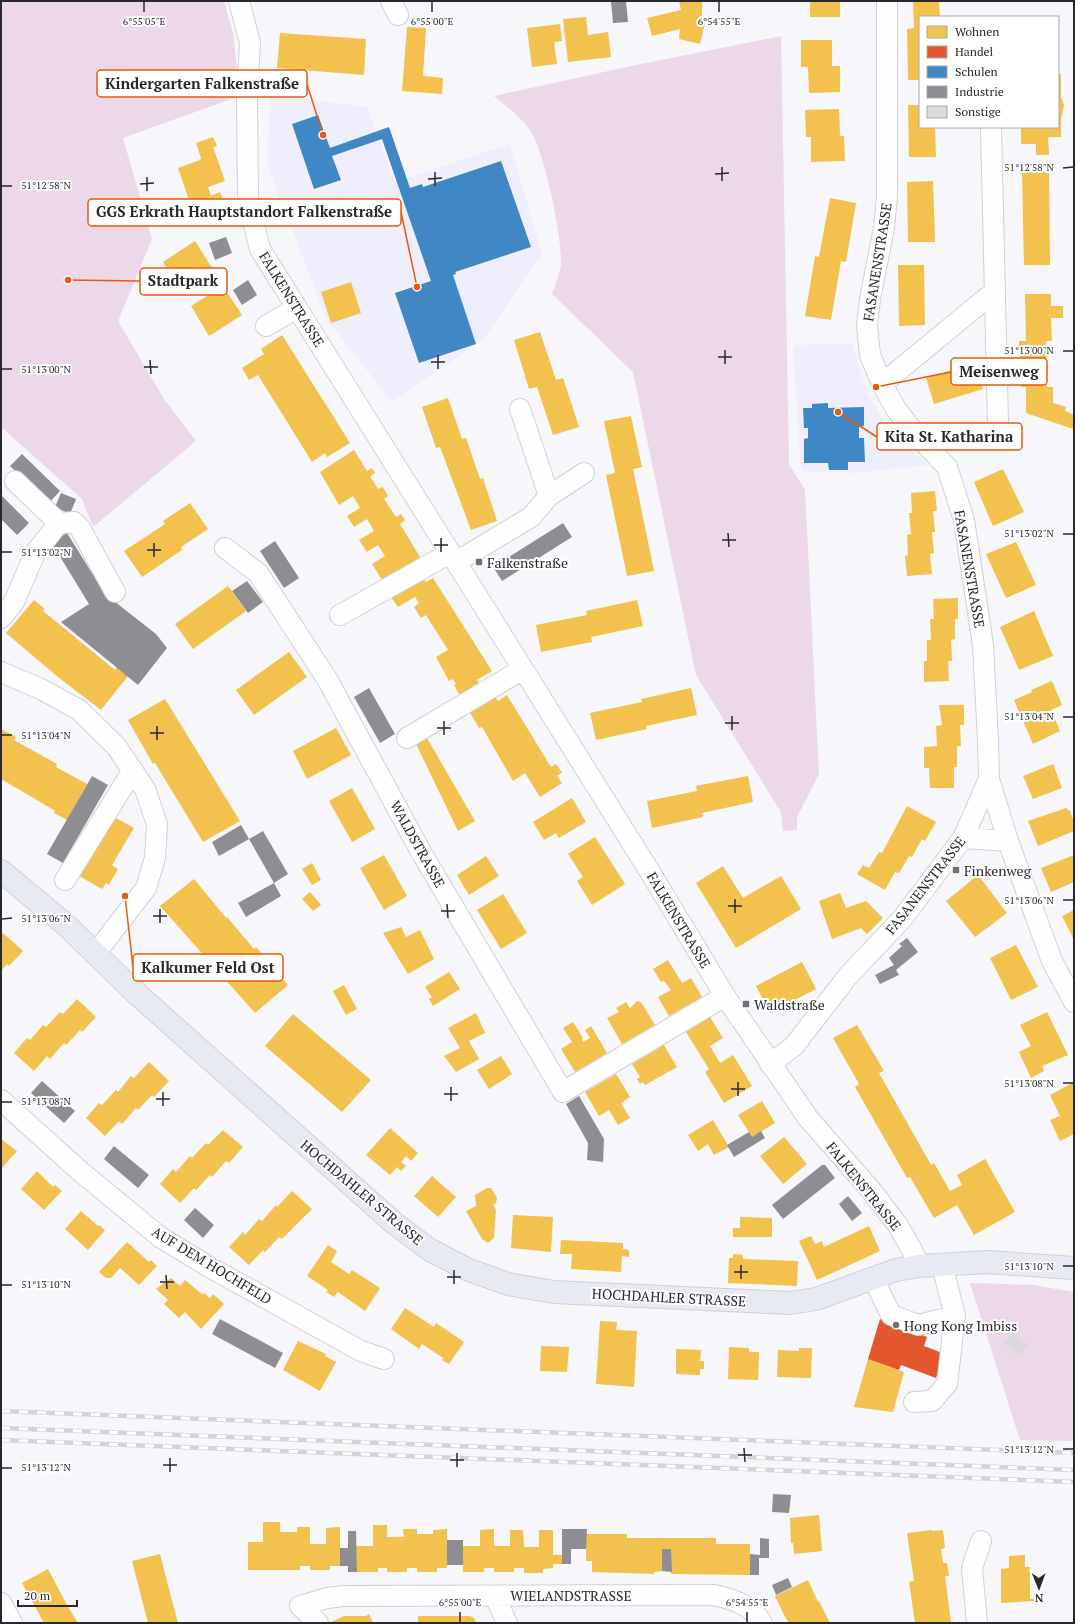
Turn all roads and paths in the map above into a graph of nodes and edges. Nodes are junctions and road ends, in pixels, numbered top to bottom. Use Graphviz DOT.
graph roads {
  1 [pos="239,1"];
  2 [pos="887,1"];
  3 [pos="991,128"];
  4 [pos="995,291"];
  5 [pos="297,308"];
  6 [pos="266,326"];
  7 [pos="882,384"];
  8 [pos="520,409"];
  9 [pos="998,424"];
  10 [pos="584,473"];
  11 [pos="15,481"];
  12 [pos="549,496"];
  13 [pos="59,523"];
  14 [pos="225,548"];
  15 [pos="453,558"];
  16 [pos="115,592"];
  17 [pos="340,615"];
  18 [pos="1,618"];
  19 [pos="523,669"];
  20 [pos="1,672"];
  21 [pos="407,738"];
  22 [pos="133,770"];
  23 [pos="988,779"];
  24 [pos="963,838"];
  25 [pos="1008,841"];
  26 [pos="1,871"];
  27 [pos="65,880"];
  28 [pos="95,954"];
  29 [pos="725,996"];
  30 [pos="1074,1002"];
  31 [pos="770,1064"];
  32 [pos="1,1100"];
  33 [pos="942,1265"];
  34 [pos="919,1266"];
  35 [pos="1074,1268"];
  36 [pos="873,1278"];
  37 [pos="955,1316"];
  38 [pos="384,1359"];
  39 [pos="914,1402"];
  40 [pos="981,1540"];
  41 [pos="495,1596"];
  42 [pos="1,1603"];
  43 [pos="12,1623"];
  44 [pos="318,1623"];
  45 [pos="507,1623"];
  46 [pos="762,1623"];
  47 [pos="977,1623"];
  1 -- 5 [label="street, FALKENSTRASSE"];
  2 -- 7 [label="street, FASANENSTRASSE"];
  3 -- 4 [label="street"];
  4 -- 7 [label="street"];
  4 -- 9 [label="street"];
  5 -- 6 [label="street"];
  5 -- 15 [label="street, FALKENSTRASSE"];
  7 -- 23 [label="street, FASANENSTRASSE"];
  8 -- 12 [label="street"];
  10 -- 12 [label="street"];
  11 -- 13 [label="street"];
  12 -- 15 [label="street"];
  13 -- 16 [label="street"];
  13 -- 18 [label="street"];
  14 -- 29 [label="street, WALDSTRASSE"];
  15 -- 17 [label="street"];
  15 -- 19 [label="street, FALKENSTRASSE"];
  19 -- 21 [label="street"];
  19 -- 29 [label="street, FALKENSTRASSE"];
  20 -- 22 [label="street"];
  22 -- 27 [label="street"];
  22 -- 28 [label="street"];
  23 -- 24 [label="street, FASANENSTRASSE"];
  23 -- 25 [label="street"];
  24 -- 25 [label="street"];
  24 -- 31 [label="street, FASANENSTRASSE"];
  25 -- 30 [label="street"];
  26 -- 28 [label="main road, HOCHDAHLER STRASSE"];
  28 -- 36 [label="main road, HOCHDAHLER STRASSE"];
  29 -- 31 [label="street, FALKENSTRASSE"];
  31 -- 34 [label="street, FALKENSTRASSE"];
  32 -- 38 [label="street, AUF DEM HOCHFELD"];
  33 -- 34 [label="main road, HOCHDAHLER STRASSE"];
  33 -- 35 [label="main road, HOCHDAHLER STRASSE"];
  33 -- 37 [label="street"];
  34 -- 36 [label="main road, HOCHDAHLER STRASSE"];
  36 -- 37 [label="street"];
  37 -- 39 [label="street"];
  40 -- 47 [label="street"];
  41 -- 44 [label="street, WIELANDSTRASSE"];
  41 -- 45 [label="street"];
  41 -- 46 [label="street, WIELANDSTRASSE"];
  42 -- 43 [label="street"];
}
